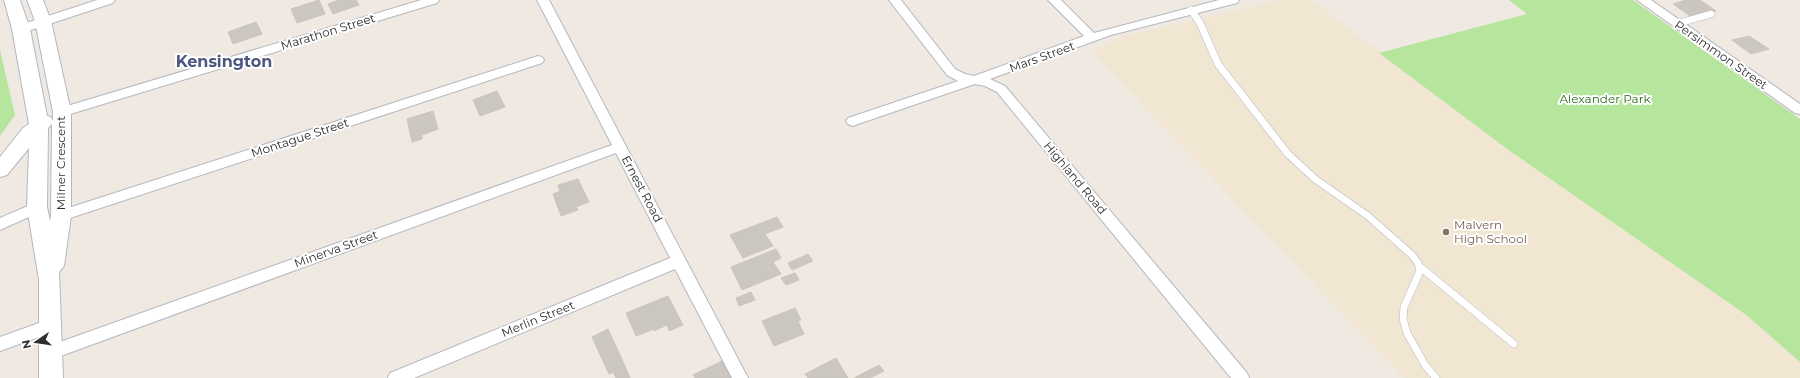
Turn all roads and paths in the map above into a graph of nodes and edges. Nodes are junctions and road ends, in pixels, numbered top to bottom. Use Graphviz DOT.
graph roads {
  1 [pos="12,0"];
  2 [pos="35,0"];
  3 [pos="109,0"];
  4 [pos="433,0"];
  5 [pos="543,0"];
  6 [pos="895,0"];
  7 [pos="1054,0"];
  8 [pos="1182,0"];
  9 [pos="1233,0"];
  10 [pos="1643,0"];
  11 [pos="1191,10"];
  12 [pos="1711,14"];
  13 [pos="43,21"];
  14 [pos="1676,24"];
  15 [pos="21,29"];
  16 [pos="1092,38"];
  17 [pos="538,60"];
  18 [pos="977,79"];
  19 [pos="1800,110"];
  20 [pos="62,112"];
  21 [pos="853,121"];
  22 [pos="39,124"];
  23 [pos="619,147"];
  24 [pos="0,170"];
  25 [pos="37,207"];
  26 [pos="61,216"];
  27 [pos="0,224"];
  28 [pos="680,261"];
  29 [pos="1418,266"];
  30 [pos="50,280"];
  31 [pos="50,326"];
  32 [pos="0,344"];
  33 [pos="1514,344"];
  34 [pos="52,352"];
  35 [pos="51,378"];
  36 [pos="396,378"];
  37 [pos="740,378"];
  38 [pos="1241,378"];
  39 [pos="1436,378"];
  1 -- 15 [label="main road, Milner Crescent"];
  2 -- 13 [label="main road, Milner Crescent"];
  3 -- 13 [label="street"];
  4 -- 20 [label="street, Marathon Street"];
  5 -- 23 [label="street, Ernest Road"];
  6 -- 18 [label="street, Highland Road"];
  7 -- 16 [label="street"];
  8 -- 11 [label="street"];
  9 -- 11 [label="street, Mars Street"];
  10 -- 14 [label="street, Persimmon Street"];
  11 -- 16 [label="street, Mars Street"];
  11 -- 29 [label="lane"];
  12 -- 14 [label="lane"];
  13 -- 15 [label="street"];
  13 -- 20 [label="main road, Milner Crescent"];
  14 -- 19 [label="street, Persimmon Street"];
  15 -- 22 [label="main road, Milner Crescent"];
  16 -- 18 [label="street, Mars Street"];
  17 -- 26 [label="street, Montague Street"];
  18 -- 21 [label="street, Mars Street"];
  18 -- 38 [label="street, Highland Road"];
  20 -- 22 [label="main road"];
  20 -- 26 [label="main road, Milner Crescent"];
  22 -- 24 [label="main road"];
  22 -- 25 [label="main road, Milner Crescent"];
  23 -- 28 [label="street, Ernest Road"];
  23 -- 34 [label="street, Minerva Street"];
  25 -- 27 [label="street"];
  25 -- 30 [label="main road, Milner Crescent"];
  26 -- 30 [label="main road, Milner Crescent"];
  28 -- 36 [label="street, Merlin Street"];
  28 -- 37 [label="street, Ernest Road"];
  29 -- 33 [label="lane"];
  29 -- 39 [label="lane"];
  30 -- 31 [label="main road"];
  31 -- 32 [label="street"];
  31 -- 34 [label="main road"];
  34 -- 35 [label="main road"];
}
